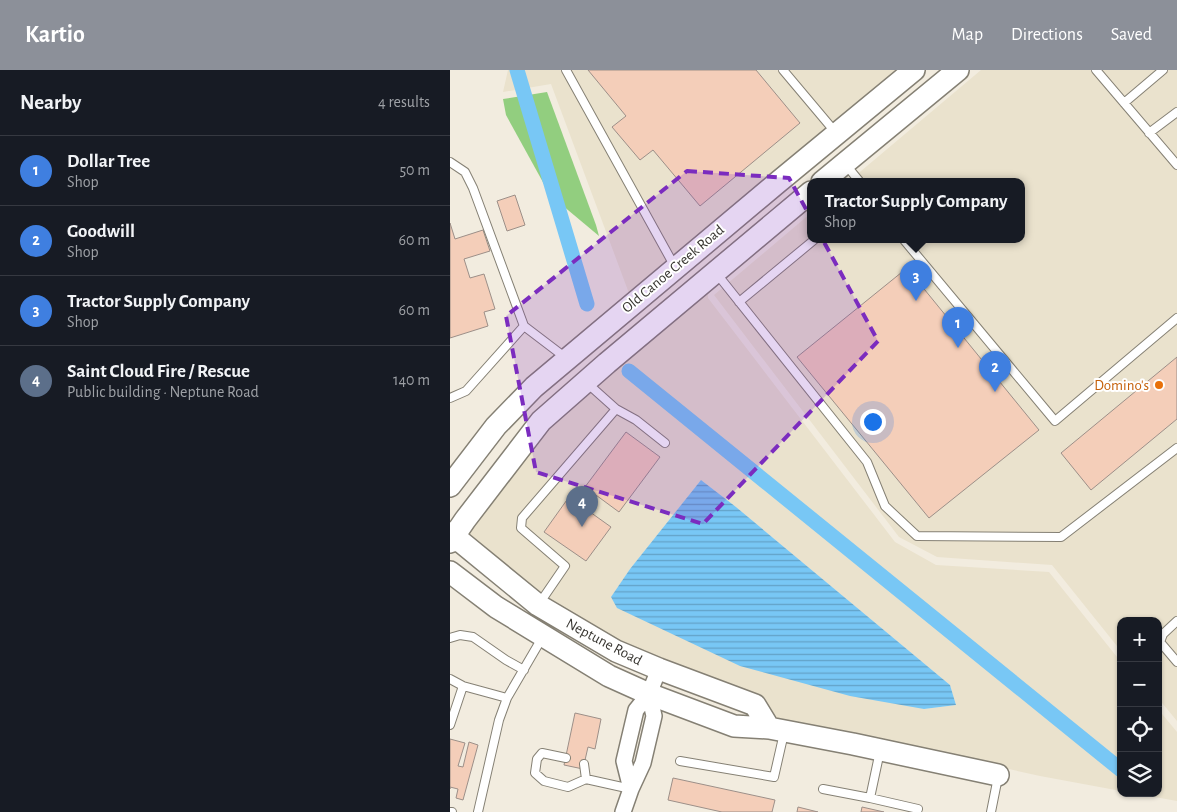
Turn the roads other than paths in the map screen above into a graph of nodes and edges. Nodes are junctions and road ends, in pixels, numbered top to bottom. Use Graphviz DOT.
graph roads {
  1 [pos="566,70"];
  2 [pos="783,70"];
  3 [pos="914,70"];
  4 [pos="958,70"];
  5 [pos="1096,70"];
  6 [pos="1162,70"];
  7 [pos="1124,104"];
  8 [pos="1177,112"];
  9 [pos="862,114"];
  10 [pos="1150,133"];
  11 [pos="836,134"];
  12 [pos="450,162"];
  13 [pos="845,163"];
  14 [pos="1177,165"];
  15 [pos="819,178"];
  16 [pos="826,178"];
  17 [pos="857,178"];
  18 [pos="807,194"];
  19 [pos="810,243"];
  20 [pos="906,243"];
  21 [pos="676,267"];
  22 [pos="716,272"];
  23 [pos="649,290"];
  24 [pos="739,302"];
  25 [pos="1177,318"];
  26 [pos="524,326"];
  27 [pos="572,354"];
  28 [pos="590,378"];
  29 [pos="450,398"];
  30 [pos="616,409"];
  31 [pos="665,443"];
  32 [pos="1177,448"];
  33 [pos="450,486"];
  34 [pos="451,537"];
  35 [pos="450,572"];
  36 [pos="538,605"];
  37 [pos="1177,621"];
  38 [pos="544,637"];
  39 [pos="450,638"];
  40 [pos="1177,662"];
  41 [pos="524,670"];
  42 [pos="658,670"];
  43 [pos="450,679"];
  44 [pos="463,686"];
  45 [pos="649,694"];
  46 [pos="507,698"];
  47 [pos="450,725"];
  48 [pos="777,729"];
  49 [pos="880,750"];
  50 [pos="566,758"];
  51 [pos="680,760"];
  52 [pos="584,764"];
  53 [pos="998,776"];
  54 [pos="586,778"];
  55 [pos="630,789"];
  56 [pos="823,789"];
  57 [pos="870,798"];
  58 [pos="918,809"];
  59 [pos="478,812"];
  60 [pos="623,812"];
  61 [pos="991,812"];
  1 -- 21 [label="lane"];
  2 -- 11 [label="lane"];
  3 -- 9 [label="main road, Old Canoe Creek Road"];
  4 -- 13 [label="main road, Old Canoe Creek Road"];
  5 -- 7 [label="lane"];
  6 -- 7 [label="lane"];
  7 -- 10 [label="lane"];
  8 -- 10 [label="lane"];
  9 -- 11 [label="main road, Old Canoe Creek Road"];
  9 -- 13 [label="main road"];
  10 -- 14 [label="lane"];
  11 -- 15 [label="main road"];
  11 -- 21 [label="main road, Old Canoe Creek Road"];
  12 -- 26 [label="lane"];
  13 -- 16 [label="main road, Old Canoe Creek Road"];
  13 -- 17 [label="lane"];
  18 -- 22 [label="main road, Old Canoe Creek Road"];
  19 -- 24 [label="lane"];
  20 -- 25 [label="lane"];
  21 -- 23 [label="main road, Old Canoe Creek Road"];
  22 -- 24 [label="lane"];
  22 -- 28 [label="main road, Old Canoe Creek Road"];
  23 -- 27 [label="main road, Old Canoe Creek Road"];
  23 -- 28 [label="main road"];
  24 -- 32 [label="lane"];
  26 -- 27 [label="lane"];
  26 -- 29 [label="lane"];
  27 -- 33 [label="main road, Old Canoe Creek Road"];
  28 -- 30 [label="lane"];
  28 -- 34 [label="main road, Old Canoe Creek Road"];
  30 -- 31 [label="lane"];
  30 -- 36 [label="lane"];
  34 -- 36 [label="main road, Neptune Road"];
  35 -- 38 [label="main road, Neptune Road"];
  36 -- 42 [label="main road, Neptune Road"];
  37 -- 40 [label="lane"];
  38 -- 41 [label="lane"];
  38 -- 45 [label="main road, Neptune Road"];
  39 -- 41 [label="lane"];
  41 -- 46 [label="lane"];
  42 -- 45 [label="street"];
  42 -- 48 [label="main road, Neptune Road"];
  43 -- 44 [label="lane"];
  44 -- 46 [label="lane"];
  44 -- 47 [label="lane"];
  45 -- 48 [label="main road, Neptune Road"];
  45 -- 55 [label="street"];
  46 -- 59 [label="lane"];
  48 -- 49 [label="main road, Neptune Road"];
  48 -- 51 [label="lane"];
  49 -- 53 [label="main road, Neptune Road"];
  49 -- 57 [label="lane"];
  50 -- 54 [label="lane"];
  52 -- 54 [label="lane"];
  53 -- 61 [label="lane"];
  54 -- 55 [label="lane"];
  55 -- 60 [label="street"];
  56 -- 57 [label="lane"];
  57 -- 58 [label="lane"];
}
